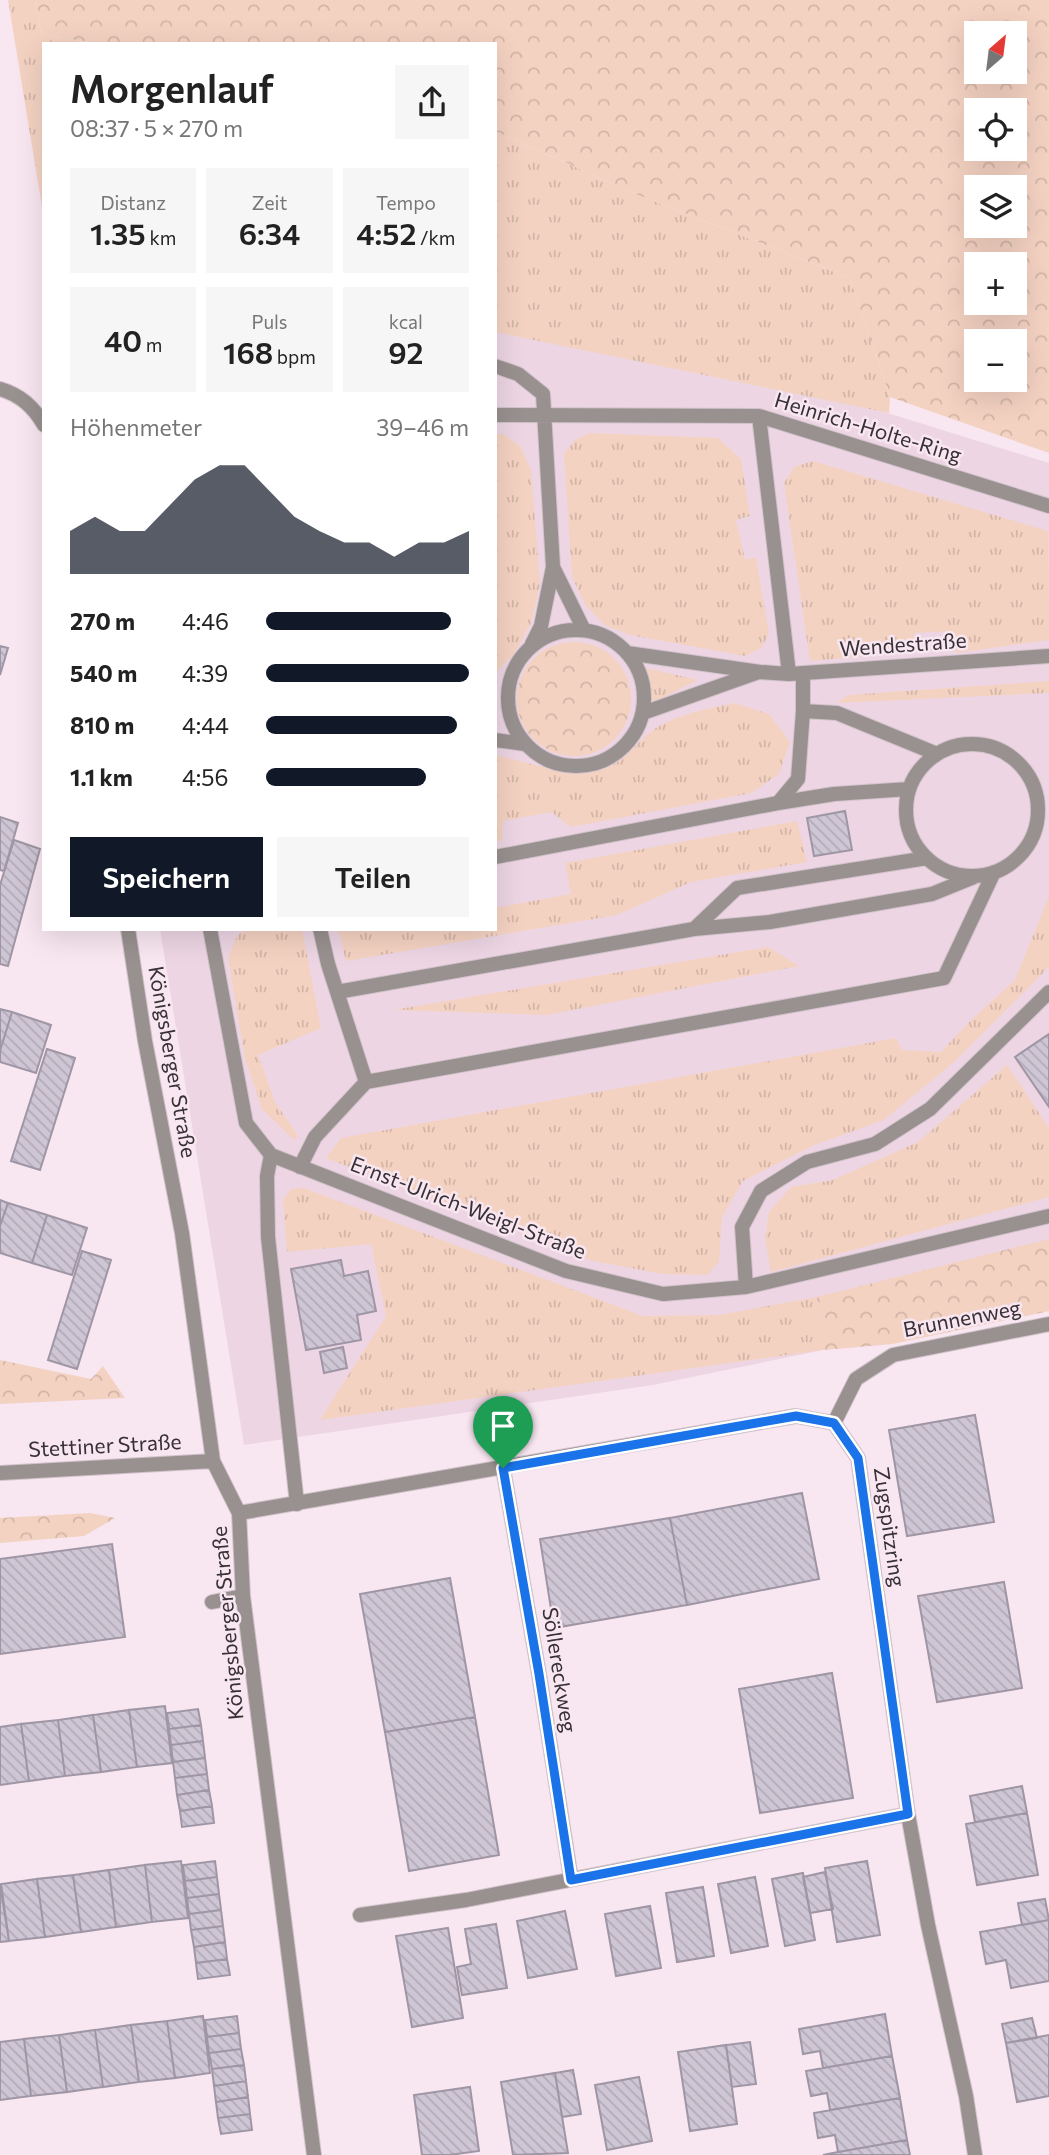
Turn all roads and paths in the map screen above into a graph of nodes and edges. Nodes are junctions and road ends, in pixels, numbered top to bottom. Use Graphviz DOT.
graph roads {
  1 [pos="497,367"];
  2 [pos="0,389"];
  3 [pos="497,415"];
  4 [pos="544,415"];
  5 [pos="759,416"];
  6 [pos="42,422"];
  7 [pos="1049,506"];
  8 [pos="553,567"];
  9 [pos="584,630"];
  10 [pos="532,645"];
  11 [pos="627,653"];
  12 [pos="1049,656"];
  13 [pos="760,672"];
  14 [pos="796,673"];
  15 [pos="502,690"];
  16 [pos="803,711"];
  17 [pos="643,713"];
  18 [pos="497,740"];
  19 [pos="525,744"];
  20 [pos="937,754"];
  21 [pos="909,789"];
  22 [pos="778,803"];
  23 [pos="497,857"];
  24 [pos="928,858"];
  25 [pos="994,872"];
  26 [pos="976,876"];
  27 [pos="694,929"];
  28 [pos="128,931"];
  29 [pos="210,931"];
  30 [pos="321,931"];
  31 [pos="337,992"];
  32 [pos="1049,992"];
  33 [pos="366,1082"];
  34 [pos="271,1155"];
  35 [pos="300,1167"];
  36 [pos="1049,1216"];
  37 [pos="746,1287"];
  38 [pos="1049,1324"];
  39 [pos="834,1423"];
  40 [pos="213,1461"];
  41 [pos="503,1468"];
  42 [pos="0,1473"];
  43 [pos="297,1504"];
  44 [pos="239,1513"];
  45 [pos="243,1596"];
  46 [pos="212,1602"];
  47 [pos="908,1814"];
  48 [pos="571,1880"];
  49 [pos="360,1915"];
  50 [pos="314,2155"];
  51 [pos="975,2155"];
  1 -- 4 [label="street"];
  2 -- 6 [label="street"];
  3 -- 4 [label="street, Heinrich-Holte-Ring"];
  4 -- 5 [label="street, Heinrich-Holte-Ring"];
  4 -- 8 [label="street"];
  5 -- 7 [label="street, Heinrich-Holte-Ring"];
  5 -- 14 [label="street"];
  8 -- 9 [label="street"];
  8 -- 10 [label="street"];
  9 -- 10 [label="street"];
  9 -- 11 [label="street"];
  10 -- 15 [label="street"];
  11 -- 13 [label="street, Wendestraße"];
  11 -- 17 [label="street"];
  12 -- 14 [label="street, Wendestraße"];
  13 -- 14 [label="street, Wendestraße"];
  13 -- 17 [label="street, Wendestraße"];
  14 -- 16 [label="street"];
  15 -- 19 [label="street"];
  16 -- 20 [label="street"];
  16 -- 22 [label="street"];
  17 -- 19 [label="street"];
  18 -- 19 [label="street"];
  20 -- 21 [label="street"];
  20 -- 25 [label="street"];
  21 -- 22 [label="street"];
  21 -- 24 [label="street"];
  22 -- 23 [label="street"];
  24 -- 26 [label="street"];
  24 -- 27 [label="street"];
  25 -- 26 [label="street"];
  25 -- 33 [label="street"];
  26 -- 27 [label="street"];
  27 -- 31 [label="street"];
  28 -- 40 [label="street, Königsberger Straße"];
  29 -- 34 [label="street, Ernst-Ulrich-Weigl-Straße"];
  30 -- 31 [label="street"];
  31 -- 33 [label="street"];
  32 -- 37 [label="street"];
  33 -- 35 [label="street"];
  34 -- 35 [label="street, Ernst-Ulrich-Weigl-Straße"];
  34 -- 43 [label="street"];
  35 -- 37 [label="street, Ernst-Ulrich-Weigl-Straße"];
  36 -- 37 [label="street, Ernst-Ulrich-Weigl-Straße"];
  38 -- 39 [label="street, Brunnenweg"];
  39 -- 41 [label="street"];
  39 -- 47 [label="street, Zugspitzring"];
  40 -- 42 [label="street, Stettiner Straße"];
  40 -- 44 [label="street, Königsberger Straße"];
  41 -- 43 [label="street"];
  41 -- 48 [label="street, Söllereckweg"];
  43 -- 44 [label="street"];
  44 -- 45 [label="street, Königsberger Straße"];
  45 -- 46 [label="street"];
  45 -- 50 [label="street, Königsberger Straße"];
  47 -- 48 [label="street"];
  47 -- 51 [label="street, Zugspitzring"];
  48 -- 49 [label="street"];
}
